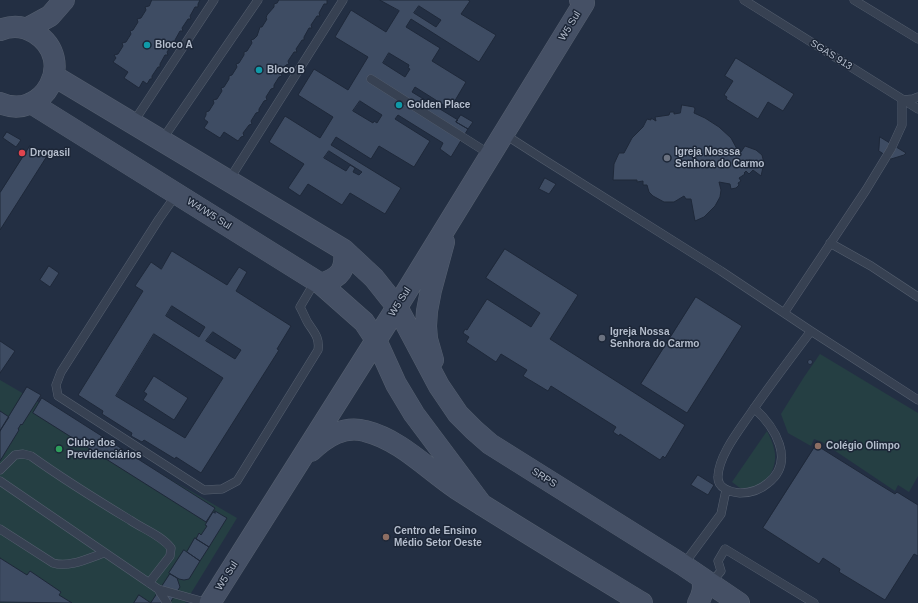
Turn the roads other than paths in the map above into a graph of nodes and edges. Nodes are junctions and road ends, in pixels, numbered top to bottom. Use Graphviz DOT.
graph roads {
  1 [pos="64,0"];
  2 [pos="214,0"];
  3 [pos="258,0"];
  4 [pos="343,0"];
  5 [pos="744,0"];
  6 [pos="854,0"];
  7 [pos="583,1"];
  8 [pos="28,28"];
  9 [pos="0,30"];
  10 [pos="918,39"];
  11 [pos="54,76"];
  12 [pos="371,78"];
  13 [pos="918,97"];
  14 [pos="902,100"];
  15 [pos="0,103"];
  16 [pos="30,104"];
  17 [pos="918,109"];
  18 [pos="133,123"];
  19 [pos="504,134"];
  20 [pos="162,140"];
  21 [pos="491,155"];
  22 [pos="229,181"];
  23 [pos="176,194"];
  24 [pos="445,230"];
  25 [pos="830,243"];
  26 [pos="344,250"];
  27 [pos="319,282"];
  28 [pos="918,297"];
  29 [pos="397,307"];
  30 [pos="784,313"];
  31 [pos="811,331"];
  32 [pos="376,340"];
  33 [pos="439,386"];
  34 [pos="918,400"];
  35 [pos="754,408"];
  36 [pos="299,463"];
  37 [pos="0,470"];
  38 [pos="0,482"];
  39 [pos="726,490"];
  40 [pos="482,505"];
  41 [pos="0,529"];
  42 [pos="104,553"];
  43 [pos="683,565"];
  44 [pos="706,581"];
  45 [pos="149,583"];
  46 [pos="158,589"];
  47 [pos="167,603"];
  48 [pos="209,603"];
  49 [pos="642,603"];
  50 [pos="698,603"];
  51 [pos="739,603"];
  52 [pos="814,603"];
  1 -- 8 [label="main road"];
  2 -- 18 [label="lane"];
  3 -- 20 [label="lane"];
  4 -- 22 [label="lane"];
  5 -- 14 [label="lane, SGAS 913"];
  6 -- 10 [label="lane"];
  7 -- 19 [label="main road, W5 Sul"];
  8 -- 9 [label="main road"];
  8 -- 11 [label="main road"];
  11 -- 16 [label="main road"];
  11 -- 18 [label="main road"];
  12 -- 21 [label="lane"];
  13 -- 14 [label="lane"];
  14 -- 17 [label="lane, SGAS 913"];
  14 -- 25 [label="lane"];
  15 -- 16 [label="main road"];
  16 -- 23 [label="main road, W4/W5 Sul"];
  18 -- 20 [label="main road"];
  19 -- 21 [label="main road, W5 Sul"];
  19 -- 30 [label="lane"];
  20 -- 22 [label="main road"];
  21 -- 24 [label="main road, W5 Sul"];
  22 -- 26 [label="main road"];
  23 -- 27 [label="main road, W4/W5 Sul"];
  23 -- 27 [label="lane"];
  24 -- 29 [label="main road, W5 Sul"];
  24 -- 33 [label="main road"];
  25 -- 28 [label="lane"];
  25 -- 30 [label="lane"];
  26 -- 27 [label="main road"];
  26 -- 29 [label="main road"];
  27 -- 32 [label="main road, W4/W5 Sul"];
  29 -- 32 [label="main road, W5 Sul"];
  29 -- 33 [label="main road, SRPS"];
  30 -- 31 [label="lane"];
  31 -- 34 [label="lane"];
  31 -- 35 [label="lane"];
  32 -- 36 [label="main road, W5 Sul"];
  32 -- 40 [label="main road"];
  33 -- 43 [label="main road, SRPS"];
  35 -- 39 [label="lane"];
  35 -- 39 [label="lane"];
  36 -- 40 [label="main road"];
  36 -- 48 [label="main road, W5 Sul"];
  37 -- 45 [label="lane"];
  38 -- 42 [label="lane"];
  39 -- 43 [label="lane"];
  40 -- 49 [label="main road"];
  41 -- 42 [label="lane"];
  42 -- 45 [label="lane"];
  43 -- 44 [label="main road, SRPS"];
  44 -- 50 [label="main road"];
  44 -- 51 [label="main road, SRPS"];
  44 -- 52 [label="lane"];
  45 -- 46 [label="lane"];
  46 -- 47 [label="lane"];
  46 -- 48 [label="lane"];
}
